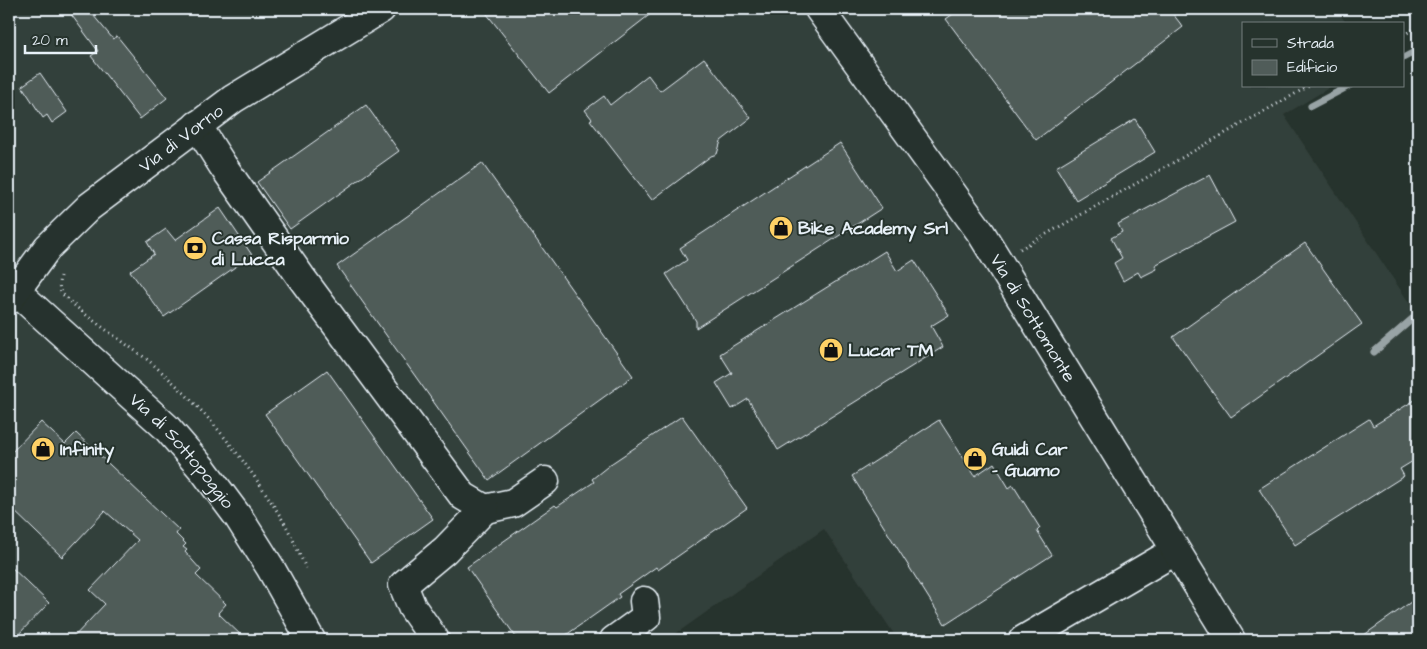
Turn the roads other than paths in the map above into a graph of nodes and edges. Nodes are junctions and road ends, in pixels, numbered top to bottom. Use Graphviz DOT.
graph roads {
  1 [pos="381,9"];
  2 [pos="819,9"];
  3 [pos="197,125"];
  4 [pos="11,292"];
  5 [pos="545,480"];
  6 [pos="485,509"];
  7 [pos="1175,550"];
  8 [pos="644,601"];
  9 [pos="311,640"];
  10 [pos="435,640"];
  11 [pos="614,640"];
  12 [pos="1023,640"];
  13 [pos="1231,640"];
  1 -- 3 [label="street, Via di Vorno"];
  2 -- 7 [label="street, Via di Sottomonte"];
  3 -- 4 [label="street, Via di Vorno"];
  3 -- 6 [label="street"];
  4 -- 9 [label="street, Via di Sottopoggio"];
  5 -- 6 [label="street"];
  6 -- 10 [label="street"];
  7 -- 12 [label="street"];
  7 -- 13 [label="street, Via di Sottomonte"];
  8 -- 11 [label="street"];
}
